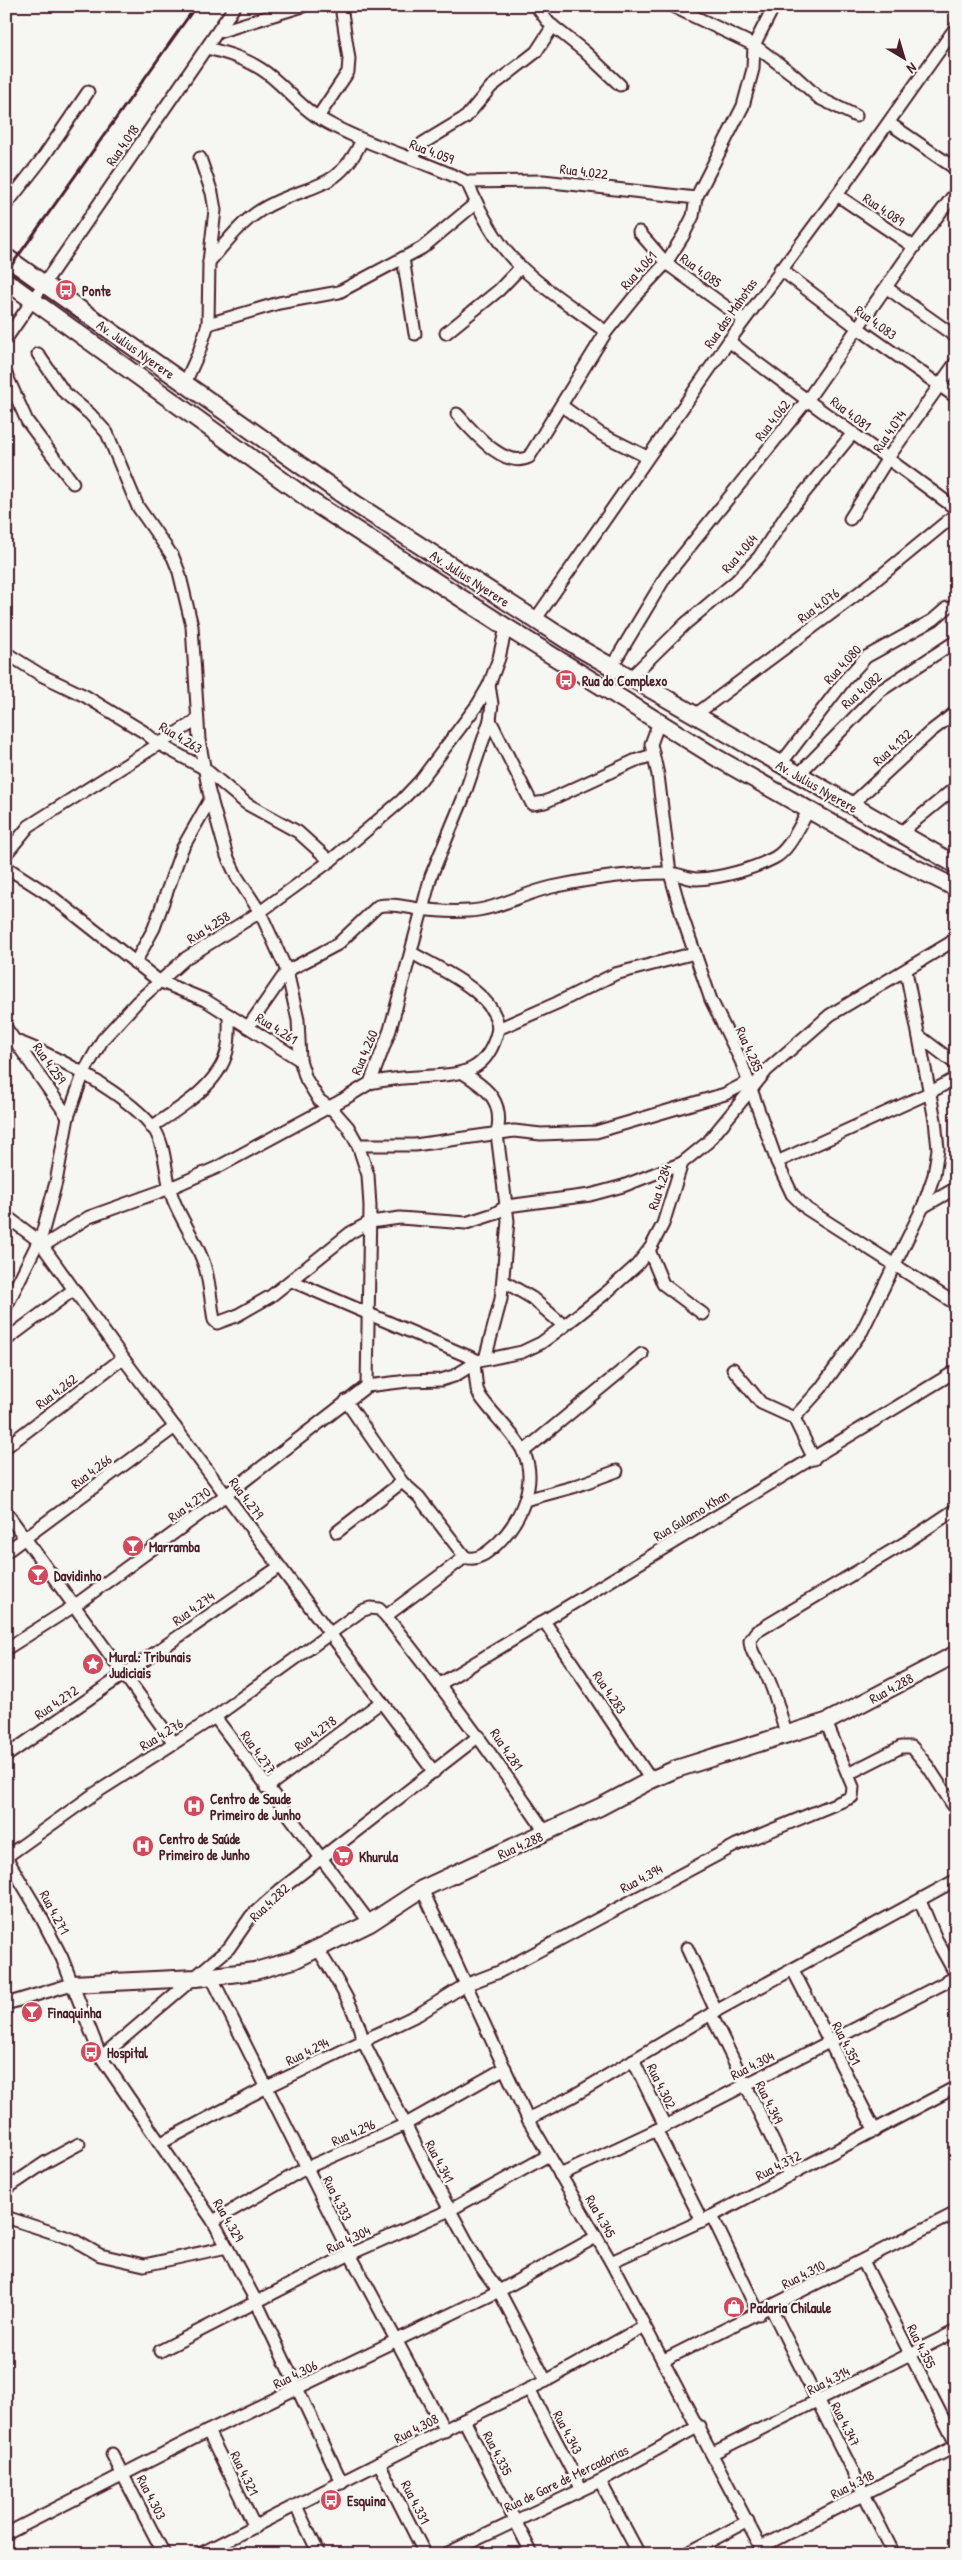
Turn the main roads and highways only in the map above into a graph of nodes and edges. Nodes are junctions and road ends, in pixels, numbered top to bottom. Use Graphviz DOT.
graph roads {
  1 [pos="6,257"];
  2 [pos="6,281"];
  3 [pos="956,865"];
  4 [pos="956,888"];
  5 [pos="956,1654"];
  6 [pos="72,1984"];
  1 -- 3 [label="main road, Av. Julius Nyerere"];
  2 -- 4 [label="main road, Av. Julius Nyerere"];
  5 -- 6 [label="main road, Rua 4.288"];
}
